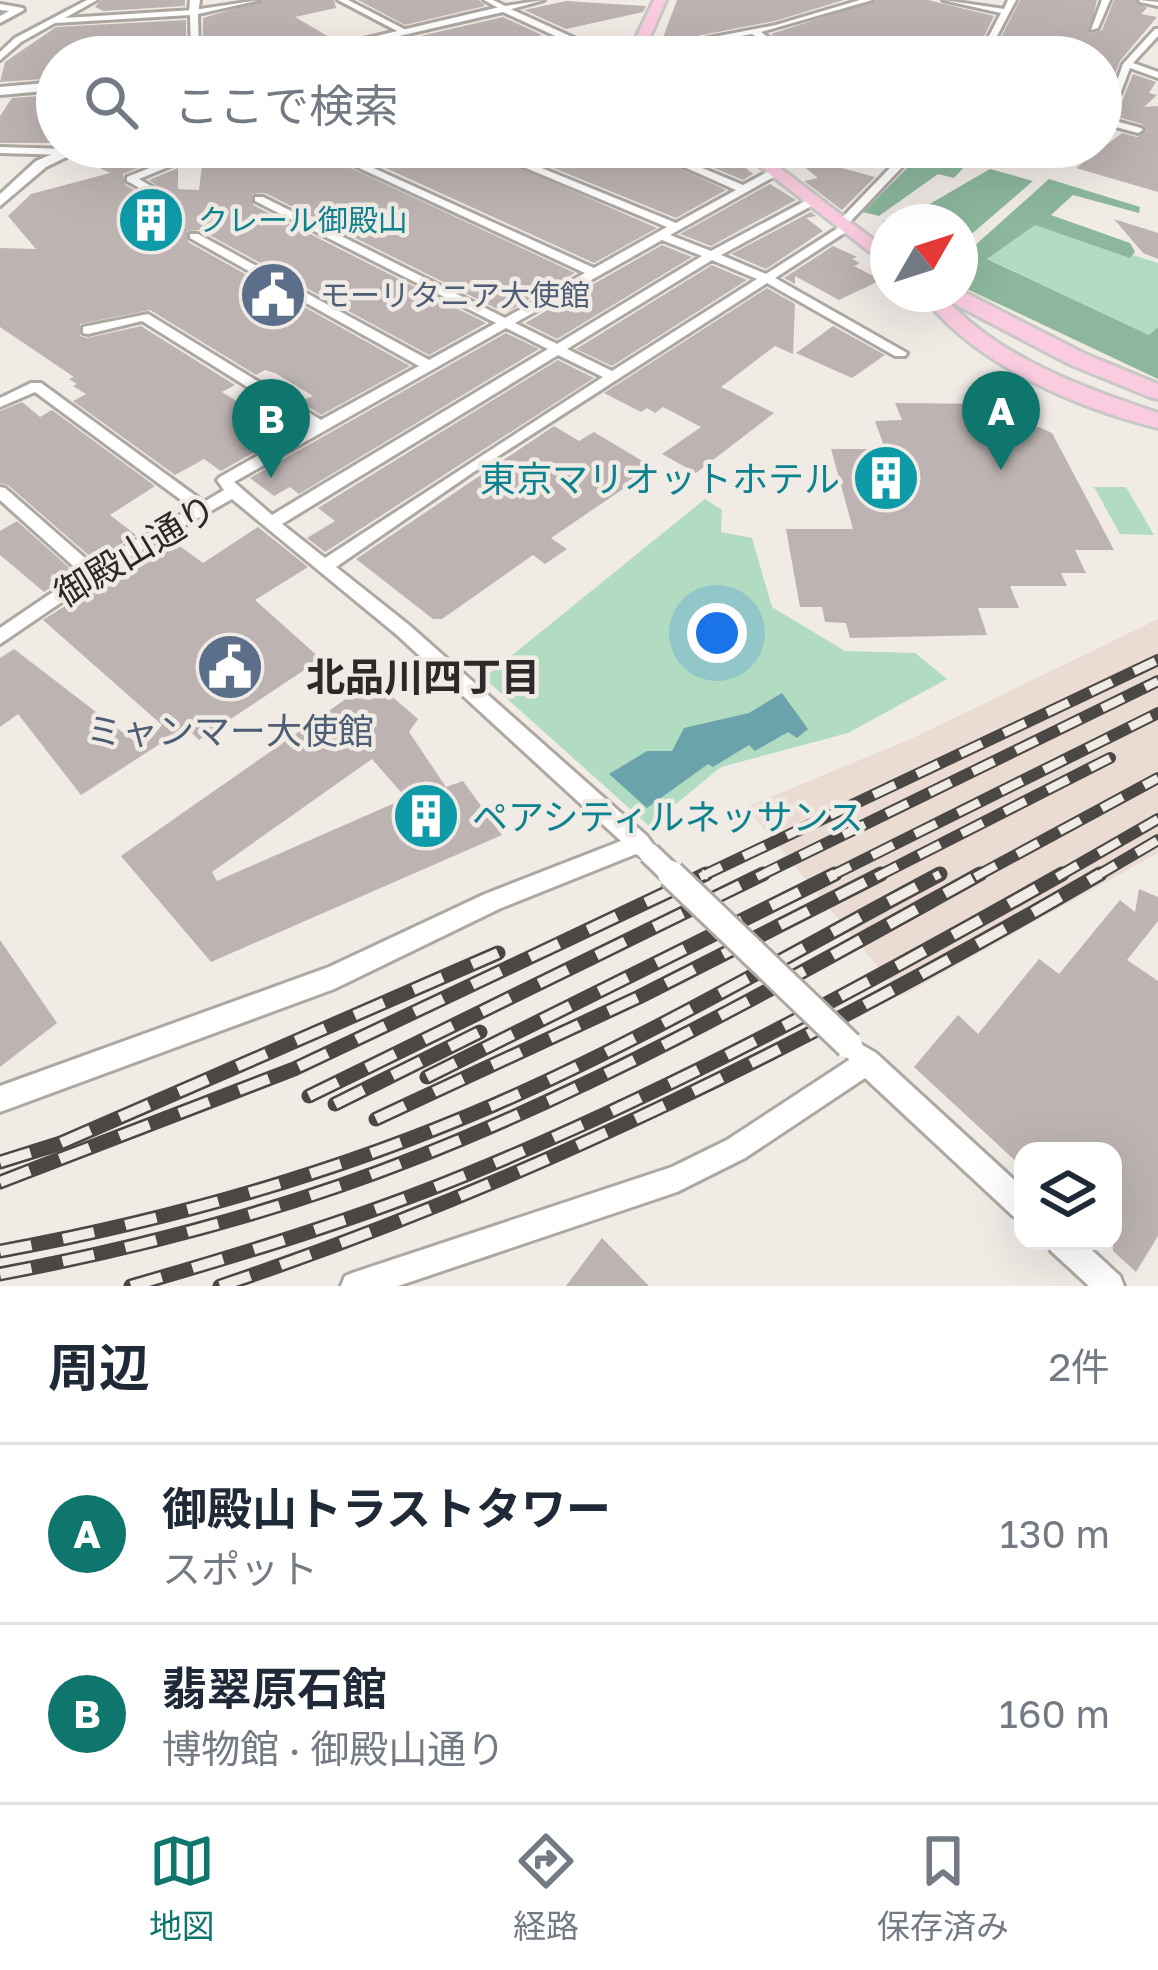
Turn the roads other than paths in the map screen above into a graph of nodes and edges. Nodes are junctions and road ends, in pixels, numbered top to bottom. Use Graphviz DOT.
graph roads {
  1 [pos="93,0"];
  2 [pos="256,0"];
  3 [pos="342,0"];
  4 [pos="488,0"];
  5 [pos="540,0"];
  6 [pos="660,0"];
  7 [pos="868,0"];
  8 [pos="947,0"];
  9 [pos="1012,0"];
  10 [pos="1106,0"];
  11 [pos="1143,0"];
  12 [pos="0,2"];
  13 [pos="1158,4"];
  14 [pos="194,6"];
  15 [pos="505,9"];
  16 [pos="1004,11"];
  17 [pos="0,20"];
  18 [pos="54,21"];
  19 [pos="1094,28"];
  20 [pos="404,32"];
  21 [pos="755,32"];
  22 [pos="1158,32"];
  23 [pos="195,36"];
  24 [pos="386,36"];
  25 [pos="564,36"];
  26 [pos="647,36"];
  27 [pos="735,36"];
  28 [pos="761,36"];
  29 [pos="992,36"];
  30 [pos="0,57"];
  31 [pos="1127,64"];
  32 [pos="1158,74"];
  33 [pos="1122,77"];
  34 [pos="36,88"];
  35 [pos="0,91"];
  36 [pos="1122,126"];
  37 [pos="1138,130"];
  38 [pos="0,150"];
  39 [pos="36,150"];
  40 [pos="38,168"];
  41 [pos="157,168"];
  42 [pos="364,168"];
  43 [pos="532,168"];
  44 [pos="694,168"];
  45 [pos="767,168"];
  46 [pos="897,168"];
  47 [pos="773,173"];
  48 [pos="743,189"];
  49 [pos="259,199"];
  50 [pos="0,202"];
  51 [pos="811,202"];
  52 [pos="143,212"];
  53 [pos="843,226"];
  54 [pos="676,227"];
  55 [pos="194,236"];
  56 [pos="660,236"];
  57 [pos="870,246"];
  58 [pos="712,256"];
  59 [pos="595,273"];
  60 [pos="766,278"];
  61 [pos="978,307"];
  62 [pos="953,312"];
  63 [pos="964,312"];
  64 [pos="505,323"];
  65 [pos="88,330"];
  66 [pos="557,349"];
  67 [pos="901,353"];
  68 [pos="428,365"];
  69 [pos="613,377"];
  70 [pos="1158,392"];
  71 [pos="0,403"];
  72 [pos="1158,408"];
  73 [pos="1158,421"];
  74 [pos="320,426"];
  75 [pos="0,492"];
  76 [pos="232,492"];
  77 [pos="202,508"];
  78 [pos="273,522"];
  79 [pos="328,566"];
  80 [pos="92,573"];
  81 [pos="0,637"];
  82 [pos="644,848"];
  83 [pos="858,1053"];
  84 [pos="0,1100"];
  85 [pos="1014,1198"];
  86 [pos="1071,1250"];
  87 [pos="355,1286"];
  88 [pos="1110,1286"];
  1 -- 18 [label="street"];
  2 -- 14 [label="street"];
  3 -- 20 [label="street"];
  4 -- 15 [label="street"];
  5 -- 15 [label="street"];
  6 -- 26 [label="main road"];
  7 -- 21 [label="street"];
  8 -- 16 [label="street"];
  9 -- 16 [label="street"];
  10 -- 19 [label="street"];
  11 -- 13 [label="street"];
  12 -- 17 [label="street"];
  14 -- 18 [label="street"];
  14 -- 23 [label="street"];
  15 -- 20 [label="street"];
  15 -- 25 [label="street"];
  16 -- 29 [label="street"];
  18 -- 30 [label="street"];
  20 -- 24 [label="street"];
  21 -- 27 [label="street"];
  21 -- 28 [label="street"];
  22 -- 31 [label="street"];
  31 -- 32 [label="street"];
  31 -- 33 [label="street"];
  34 -- 35 [label="street"];
  36 -- 37 [label="street"];
  38 -- 39 [label="street"];
  40 -- 50 [label="street"];
  41 -- 52 [label="street"];
  42 -- 59 [label="street"];
  43 -- 54 [label="street"];
  44 -- 48 [label="street"];
  45 -- 47 [label="main road"];
  46 -- 53 [label="street"];
  47 -- 48 [label="street"];
  47 -- 51 [label="main road"];
  48 -- 54 [label="street"];
  49 -- 64 [label="street"];
  51 -- 53 [label="main road"];
  51 -- 58 [label="street"];
  53 -- 57 [label="main road"];
  53 -- 60 [label="street"];
  54 -- 56 [label="street"];
  55 -- 68 [label="street"];
  56 -- 58 [label="street"];
  56 -- 59 [label="street"];
  58 -- 60 [label="street"];
  58 -- 66 [label="street"];
  59 -- 64 [label="street"];
  60 -- 67 [label="street"];
  60 -- 69 [label="street"];
  61 -- 70 [label="main road"];
  62 -- 73 [label="main road"];
  63 -- 72 [label="main road"];
  64 -- 66 [label="street"];
  64 -- 68 [label="street"];
  65 -- 74 [label="street"];
  66 -- 69 [label="street"];
  66 -- 78 [label="street"];
  68 -- 74 [label="street"];
  69 -- 79 [label="street"];
  71 -- 77 [label="street"];
  74 -- 76 [label="street"];
  75 -- 80 [label="street"];
  76 -- 77 [label="street, 御殿山通り"];
  76 -- 78 [label="street, 御殿山通り"];
  77 -- 80 [label="street, 御殿山通り"];
  78 -- 79 [label="street, 御殿山通り"];
  79 -- 82 [label="street, 御殿山通り"];
  80 -- 81 [label="street, 御殿山通り"];
  82 -- 83 [label="street, 御殿山通り, bridge"];
  82 -- 84 [label="street"];
  83 -- 85 [label="street"];
  83 -- 87 [label="street"];
  86 -- 88 [label="street"];
}
